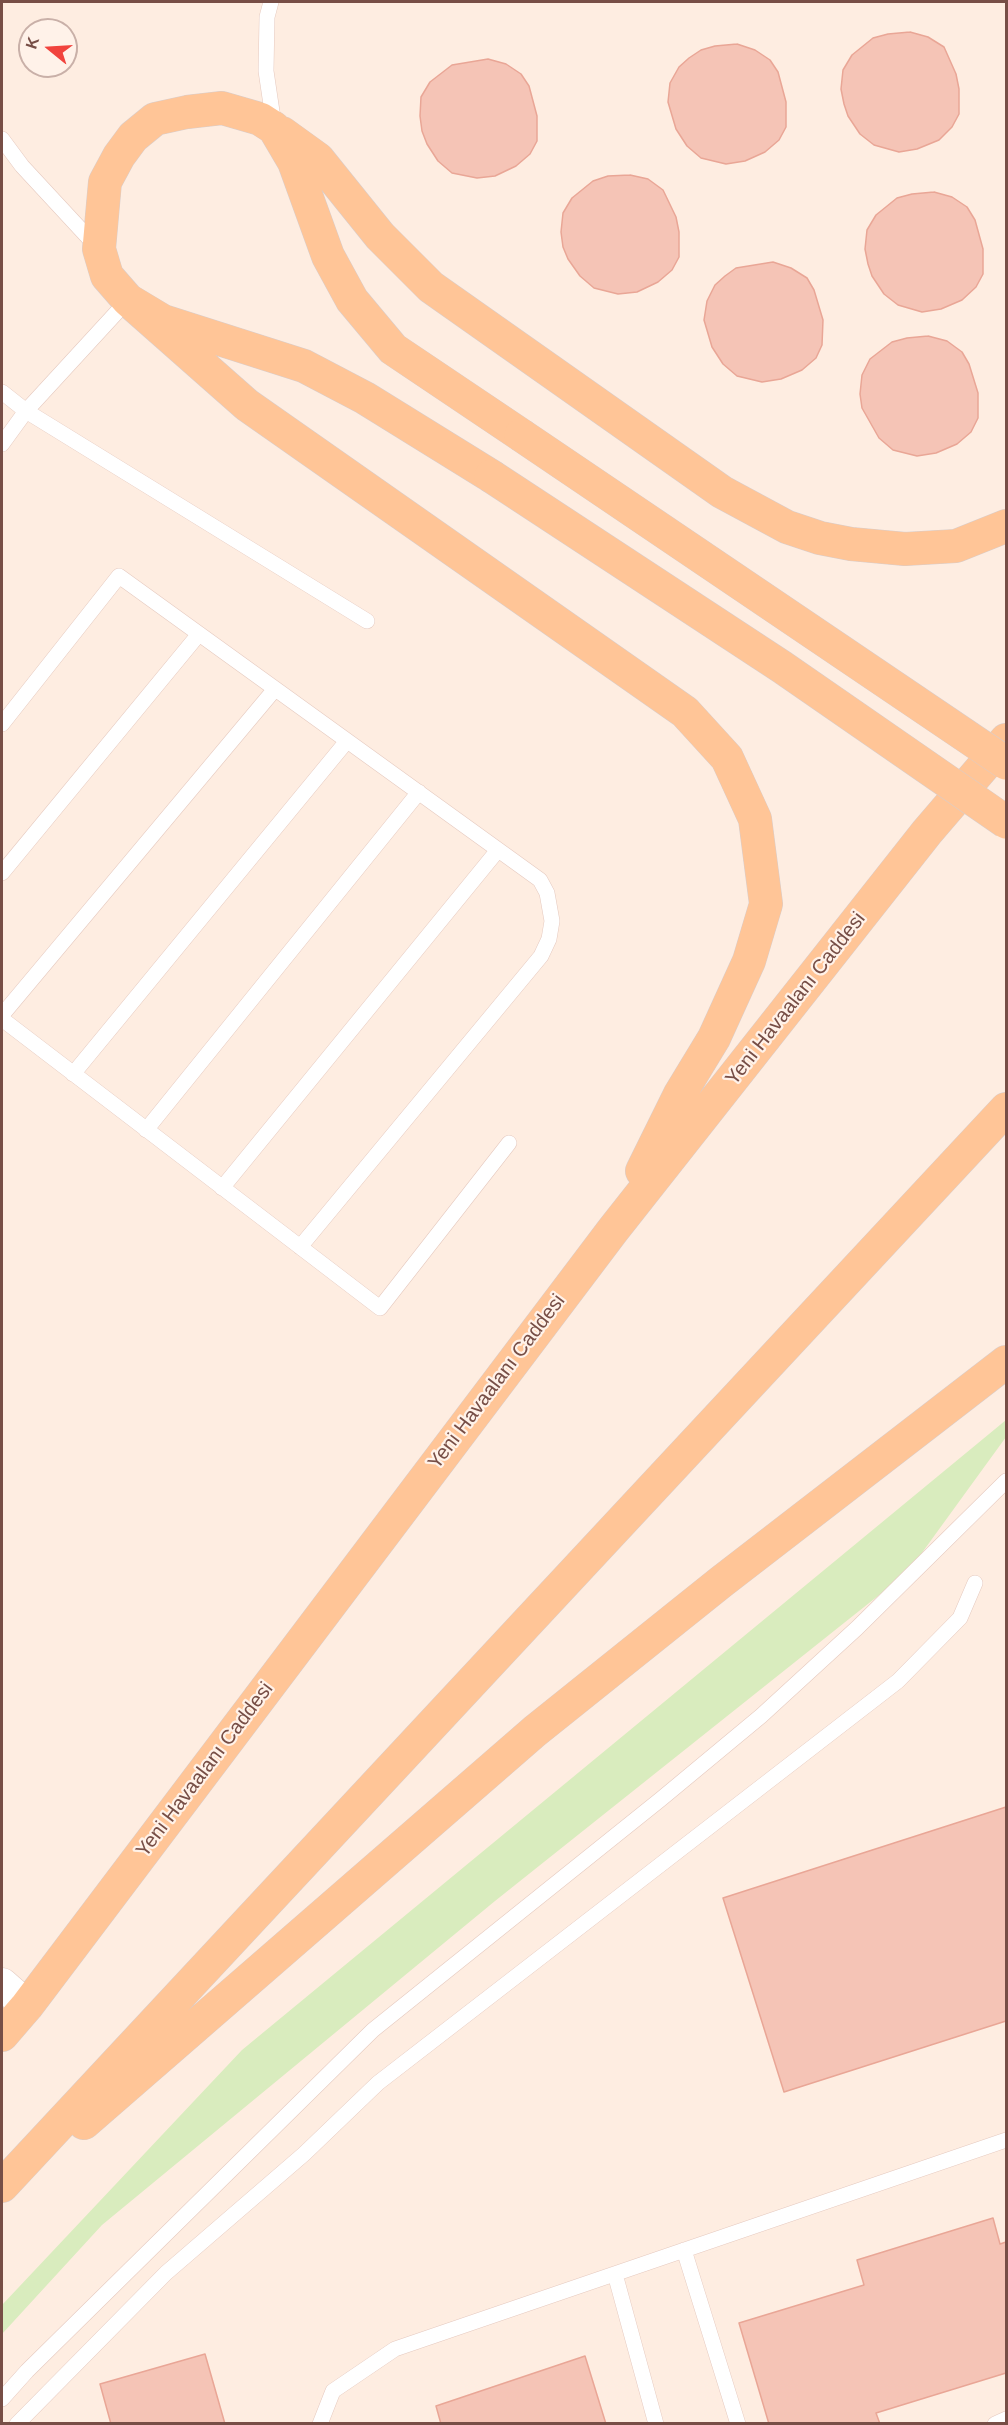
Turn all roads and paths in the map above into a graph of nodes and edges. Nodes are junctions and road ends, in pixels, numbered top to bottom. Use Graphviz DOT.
graph roads {
  1 [pos="271,2"];
  2 [pos="274,128"];
  3 [pos="2,139"];
  4 [pos="99,249"];
  5 [pos="128,300"];
  6 [pos="2,392"];
  7 [pos="26,411"];
  8 [pos="2,444"];
  9 [pos="1006,526"];
  10 [pos="367,621"];
  11 [pos="199,634"];
  12 [pos="275,689"];
  13 [pos="2,724"];
  14 [pos="1006,740"];
  15 [pos="347,741"];
  16 [pos="1006,765"];
  17 [pos="419,792"];
  18 [pos="1006,822"];
  19 [pos="927,832"];
  20 [pos="498,850"];
  21 [pos="2,873"];
  22 [pos="2,1017"];
  23 [pos="73,1074"];
  24 [pos="1006,1110"];
  25 [pos="146,1130"];
  26 [pos="509,1143"];
  27 [pos="222,1188"];
  28 [pos="613,1230"];
  29 [pos="300,1247"];
  30 [pos="1006,1362"];
  31 [pos="1006,1481"];
  32 [pos="975,1582"];
  33 [pos="2,1984"];
  34 [pos="27,2006"];
  35 [pos="2,2035"];
  36 [pos="1006,2140"];
  37 [pos="2,2188"];
  38 [pos="684,2250"];
  39 [pos="615,2274"];
  40 [pos="2,2399"];
  41 [pos="1006,2419"];
  42 [pos="17,2424"];
  43 [pos="320,2424"];
  44 [pos="656,2424"];
  45 [pos="738,2424"];
  46 [pos="994,2424"];
  1 -- 2 [label="lane"];
  2 -- 4 [label="main road"];
  2 -- 9 [label="main road"];
  2 -- 16 [label="main road, bridge"];
  3 -- 4 [label="lane"];
  4 -- 5 [label="main road"];
  5 -- 7 [label="lane"];
  5 -- 18 [label="main road, bridge"];
  5 -- 28 [label="main road"];
  6 -- 7 [label="lane"];
  7 -- 8 [label="lane"];
  7 -- 10 [label="lane"];
  11 -- 12 [label="lane"];
  11 -- 13 [label="lane"];
  11 -- 21 [label="lane"];
  12 -- 15 [label="lane"];
  12 -- 22 [label="lane"];
  14 -- 19 [label="main road, Yeni Havaalanı Caddesi"];
  15 -- 17 [label="lane"];
  15 -- 23 [label="lane"];
  16 -- 19 [label="main road"];
  17 -- 20 [label="lane"];
  17 -- 25 [label="lane"];
  19 -- 28 [label="main road, Yeni Havaalanı Caddesi"];
  20 -- 27 [label="lane"];
  20 -- 29 [label="lane"];
  22 -- 23 [label="lane"];
  23 -- 25 [label="lane"];
  24 -- 37 [label="main road"];
  25 -- 27 [label="lane"];
  26 -- 29 [label="lane"];
  27 -- 29 [label="lane"];
  28 -- 34 [label="main road, Yeni Havaalanı Caddesi"];
  30 -- 37 [label="main road"];
  31 -- 40 [label="lane"];
  32 -- 42 [label="lane"];
  33 -- 34 [label="street"];
  34 -- 35 [label="main road, Yeni Havaalanı Caddesi"];
  36 -- 38 [label="lane"];
  38 -- 39 [label="lane"];
  38 -- 45 [label="lane"];
  39 -- 43 [label="lane"];
  39 -- 44 [label="lane"];
  41 -- 46 [label="lane"];
}
